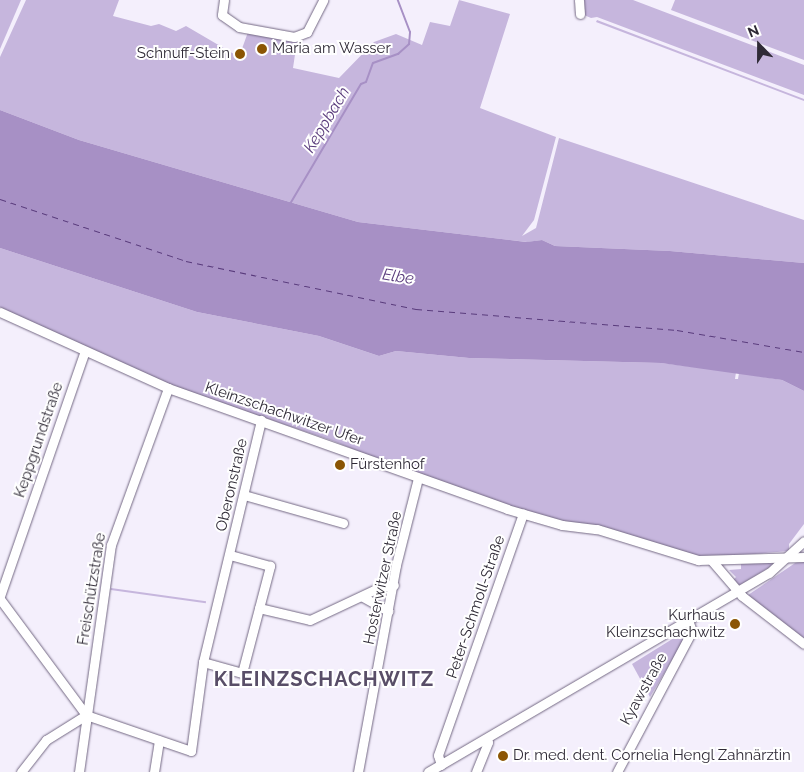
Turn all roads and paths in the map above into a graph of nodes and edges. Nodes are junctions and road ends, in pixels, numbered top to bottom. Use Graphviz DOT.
graph roads {
  1 [pos="224,0"];
  2 [pos="323,0"];
  3 [pos="579,0"];
  4 [pos="580,14"];
  5 [pos="0,312"];
  6 [pos="85,351"];
  7 [pos="168,388"];
  8 [pos="261,420"];
  9 [pos="418,478"];
  10 [pos="244,495"];
  11 [pos="523,514"];
  12 [pos="343,523"];
  13 [pos="804,541"];
  14 [pos="230,555"];
  15 [pos="789,557"];
  16 [pos="804,557"];
  17 [pos="712,561"];
  18 [pos="394,585"];
  19 [pos="738,592"];
  20 [pos="363,597"];
  21 [pos="0,598"];
  22 [pos="259,608"];
  23 [pos="388,611"];
  24 [pos="688,620"];
  25 [pos="804,644"];
  26 [pos="202,662"];
  27 [pos="86,715"];
  28 [pos="489,738"];
  29 [pos="159,740"];
  30 [pos="441,765"];
  31 [pos="21,772"];
  32 [pos="79,772"];
  33 [pos="154,772"];
  34 [pos="358,772"];
  35 [pos="428,772"];
  36 [pos="476,772"];
  37 [pos="617,772"];
  1 -- 2 [label="street"];
  3 -- 4 [label="street"];
  5 -- 6 [label="street, Kleinzschachwitzer Ufer"];
  6 -- 7 [label="street, Kleinzschachwitzer Ufer"];
  6 -- 21 [label="street, Keppgrundstraße"];
  7 -- 8 [label="street, Kleinzschachwitzer Ufer"];
  7 -- 27 [label="street, Freischützstraße"];
  8 -- 9 [label="street, Kleinzschachwitzer Ufer"];
  8 -- 10 [label="street, Oberonstraße"];
  9 -- 11 [label="street, Kleinzschachwitzer Ufer"];
  9 -- 18 [label="street, Hosterwitzer Straße"];
  10 -- 12 [label="street"];
  10 -- 14 [label="street, Oberonstraße"];
  11 -- 17 [label="street, Kleinzschachwitzer Ufer"];
  11 -- 30 [label="street, Peter-Schmoll-Straße"];
  13 -- 15 [label="street"];
  14 -- 22 [label="street, Oberonstraße"];
  14 -- 26 [label="street, Oberonstraße"];
  15 -- 16 [label="street, Kleinzschachwitzer Ufer"];
  15 -- 17 [label="street, Kleinzschachwitzer Ufer"];
  15 -- 19 [label="street"];
  17 -- 19 [label="street"];
  18 -- 20 [label="street"];
  18 -- 23 [label="street, Hosterwitzer Straße"];
  19 -- 24 [label="street"];
  19 -- 25 [label="street"];
  20 -- 22 [label="street"];
  20 -- 23 [label="street"];
  21 -- 27 [label="street"];
  22 -- 26 [label="street, Oberonstraße"];
  23 -- 34 [label="street, Hosterwitzer Straße"];
  24 -- 28 [label="street"];
  24 -- 37 [label="street, Kyawstraße"];
  26 -- 29 [label="street, Oberonstraße"];
  27 -- 29 [label="street"];
  27 -- 31 [label="street"];
  27 -- 32 [label="street, Freischützstraße"];
  28 -- 30 [label="street"];
  28 -- 36 [label="street"];
  29 -- 33 [label="street"];
  30 -- 35 [label="street"];
}
